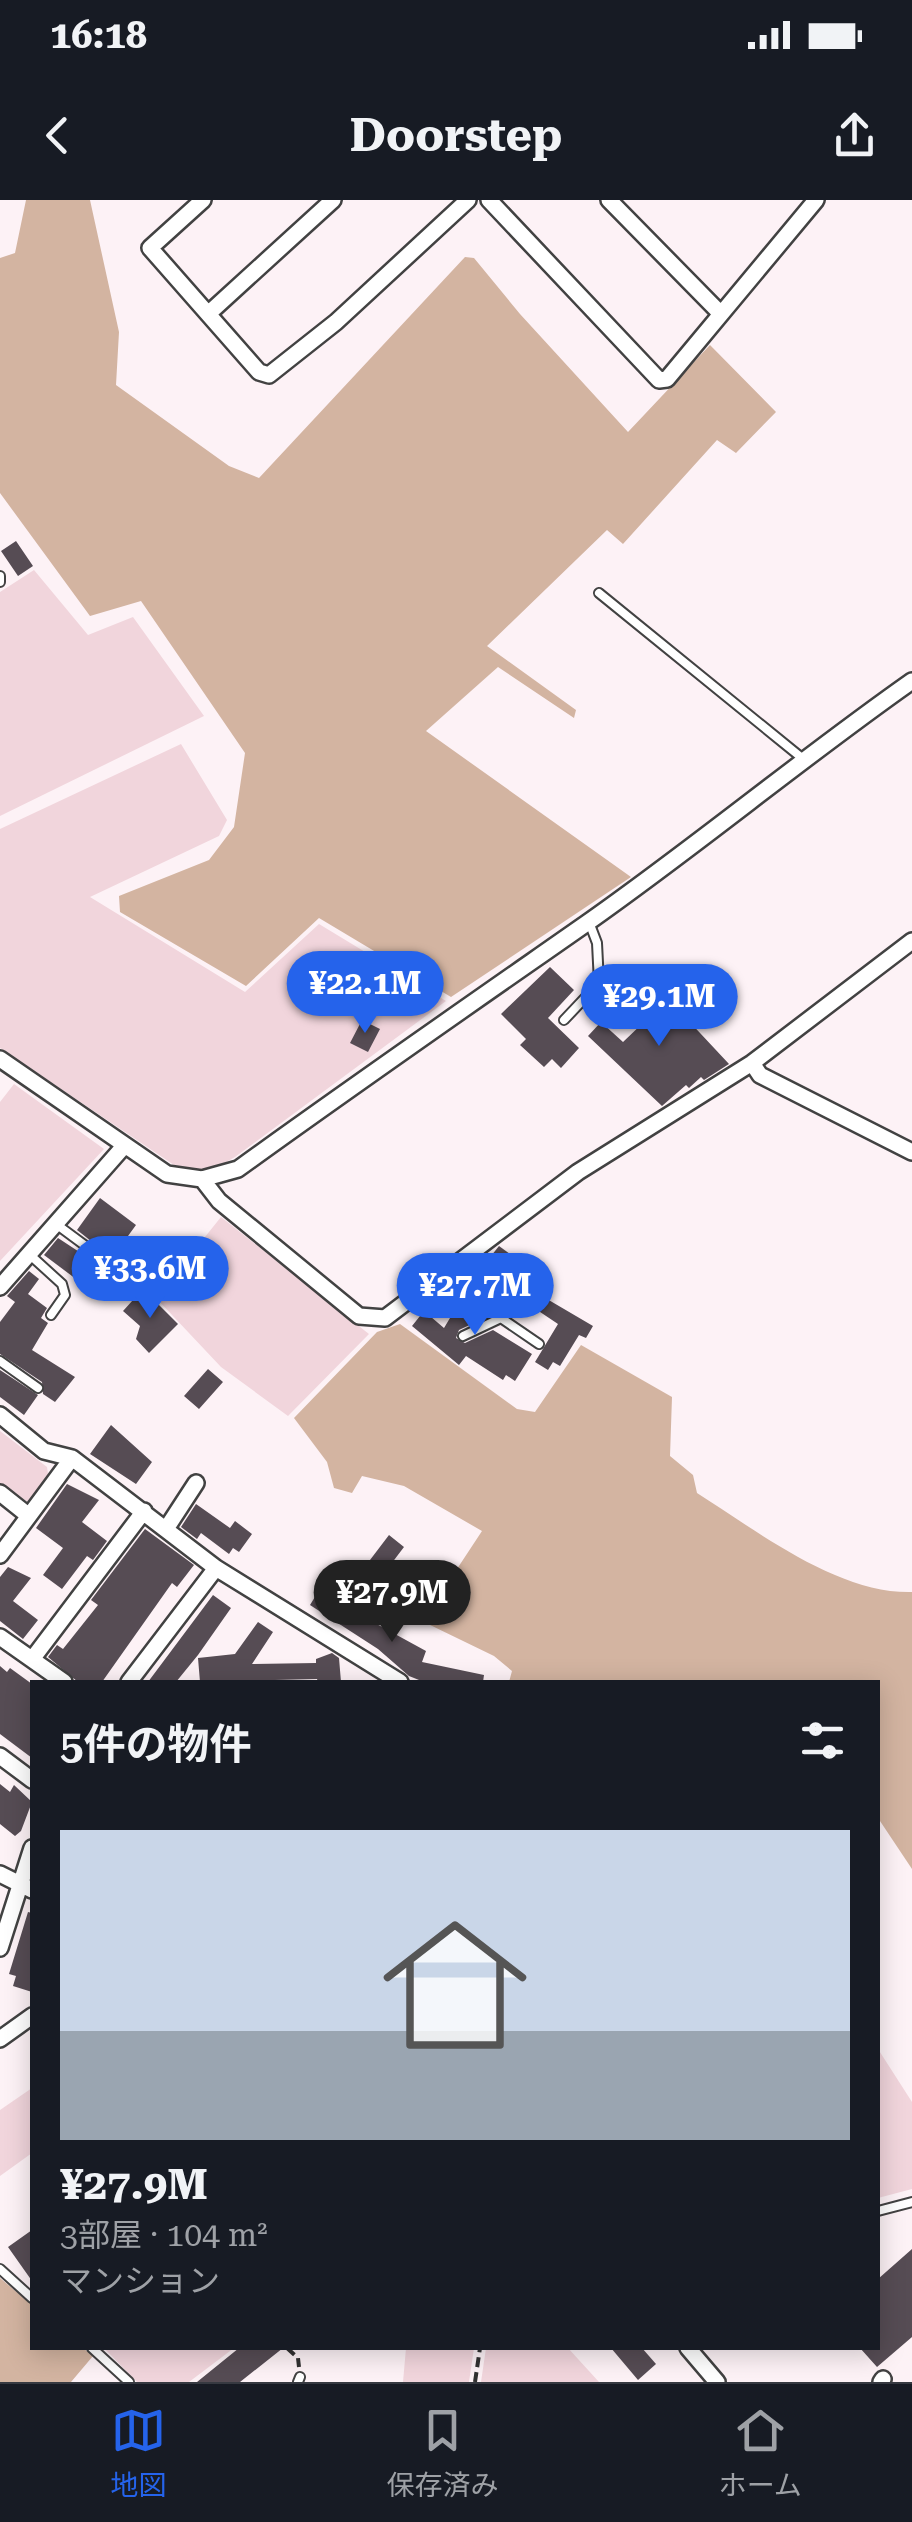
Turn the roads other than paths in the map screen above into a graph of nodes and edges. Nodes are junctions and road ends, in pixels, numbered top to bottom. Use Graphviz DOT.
graph roads {
  1 [pos="203,200"];
  2 [pos="333,200"];
  3 [pos="468,200"];
  4 [pos="489,200"];
  5 [pos="609,200"];
  6 [pos="816,200"];
  7 [pos="208,314"];
  8 [pos="721,314"];
  9 [pos="599,593"];
  10 [pos="912,682"];
  11 [pos="802,758"];
  12 [pos="589,922"];
  13 [pos="912,941"];
  14 [pos="564,1020"];
  15 [pos="0,1060"];
  16 [pos="752,1064"];
  17 [pos="125,1145"];
  18 [pos="912,1152"];
  19 [pos="202,1179"];
  20 [pos="56,1223"];
  21 [pos="29,1254"];
  22 [pos="456,1264"];
  23 [pos="137,1284"];
  24 [pos="0,1287"];
  25 [pos="52,1315"];
  26 [pos="501,1318"];
  27 [pos="463,1336"];
  28 [pos="539,1344"];
  29 [pos="0,1361"];
  30 [pos="38,1388"];
  31 [pos="0,1415"];
  32 [pos="72,1458"];
  33 [pos="196,1483"];
  34 [pos="0,1493"];
  35 [pos="144,1512"];
  36 [pos="28,1516"];
  37 [pos="166,1529"];
  38 [pos="0,1555"];
  39 [pos="216,1568"];
  40 [pos="0,1637"];
  41 [pos="32,1658"];
  42 [pos="61,1680"];
  43 [pos="132,1680"];
  44 [pos="393,1680"];
  45 [pos="0,1756"];
  46 [pos="30,1778"];
  47 [pos="30,1861"];
  48 [pos="0,1874"];
  49 [pos="26,1888"];
  50 [pos="0,1948"];
  51 [pos="30,2017"];
  52 [pos="0,2039"];
  53 [pos="912,2202"];
  54 [pos="880,2210"];
  55 [pos="0,2269"];
  56 [pos="30,2296"];
  57 [pos="94,2350"];
  58 [pos="690,2350"];
  59 [pos="129,2382"];
  60 [pos="718,2382"];
  1 -- 7 [label="street"];
  2 -- 7 [label="street"];
  3 -- 7 [label="street"];
  4 -- 8 [label="street"];
  5 -- 8 [label="street"];
  6 -- 8 [label="street"];
  9 -- 11 [label="lane"];
  10 -- 11 [label="street"];
  11 -- 12 [label="street"];
  12 -- 14 [label="lane"];
  12 -- 19 [label="street"];
  13 -- 16 [label="street"];
  15 -- 17 [label="street"];
  16 -- 18 [label="street"];
  16 -- 22 [label="street"];
  17 -- 19 [label="street"];
  17 -- 20 [label="street"];
  19 -- 22 [label="street"];
  20 -- 21 [label="street"];
  20 -- 23 [label="lane"];
  21 -- 24 [label="street"];
  21 -- 25 [label="lane"];
  22 -- 26 [label="lane"];
  26 -- 27 [label="lane"];
  26 -- 28 [label="lane"];
  29 -- 30 [label="lane"];
  31 -- 32 [label="street"];
  32 -- 35 [label="street"];
  32 -- 36 [label="street"];
  33 -- 37 [label="street"];
  34 -- 36 [label="street"];
  35 -- 37 [label="street"];
  35 -- 41 [label="street"];
  36 -- 38 [label="street"];
  37 -- 39 [label="street"];
  39 -- 43 [label="street"];
  39 -- 44 [label="street"];
  40 -- 41 [label="street"];
  41 -- 42 [label="street"];
  45 -- 46 [label="street"];
  47 -- 49 [label="street"];
  48 -- 49 [label="street"];
  49 -- 50 [label="street"];
  51 -- 52 [label="street"];
  53 -- 54 [label="lane"];
  55 -- 56 [label="lane"];
  57 -- 59 [label="lane"];
  58 -- 60 [label="street"];
}
